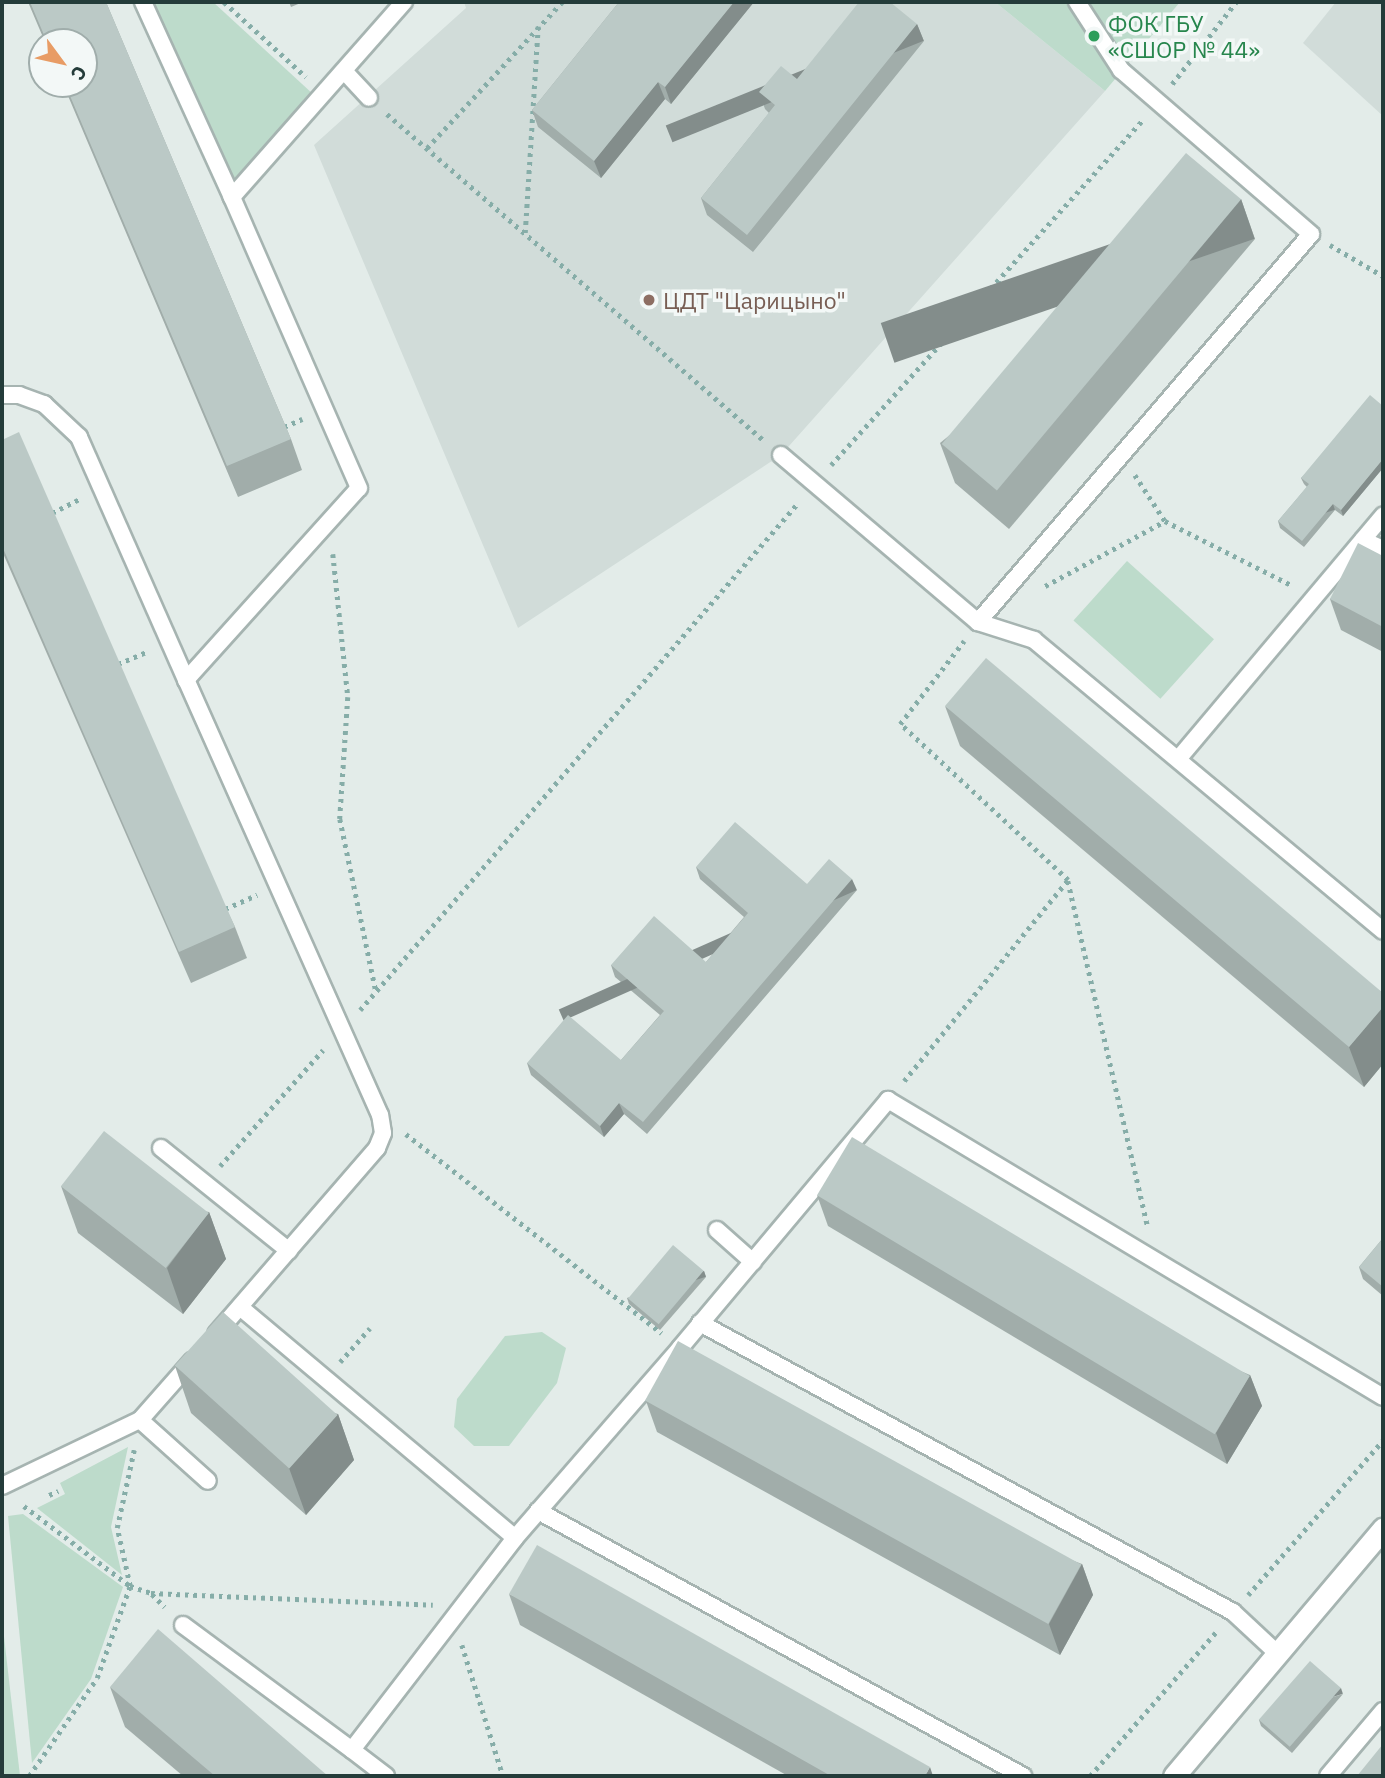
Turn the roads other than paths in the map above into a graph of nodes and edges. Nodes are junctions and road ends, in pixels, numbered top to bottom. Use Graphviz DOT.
graph roads {
  1 [pos="143,2"];
  2 [pos="404,2"];
  3 [pos="1077,2"];
  4 [pos="345,72"];
  5 [pos="369,98"];
  6 [pos="232,197"];
  7 [pos="2,395"];
  8 [pos="781,455"];
  9 [pos="1383,516"];
  10 [pos="1363,540"];
  11 [pos="1383,550"];
  12 [pos="978,622"];
  13 [pos="186,680"];
  14 [pos="1179,758"];
  15 [pos="1383,931"];
  16 [pos="161,1148"];
  17 [pos="717,1230"];
  18 [pos="289,1251"];
  19 [pos="753,1262"];
  20 [pos="240,1307"];
  21 [pos="701,1323"];
  22 [pos="1383,1397"];
  23 [pos="145,1424"];
  24 [pos="208,1482"];
  25 [pos="2,1486"];
  26 [pos="538,1511"];
  27 [pos="1383,1529"];
  28 [pos="515,1538"];
  29 [pos="183,1625"];
  30 [pos="1278,1654"];
  31 [pos="1383,1711"];
  32 [pos="352,1750"];
  33 [pos="386,1776"];
  34 [pos="1023,1776"];
  35 [pos="1174,1776"];
  36 [pos="1328,1776"];
  1 -- 6 [label="lane"];
  2 -- 4 [label="lane"];
  3 -- 12 [label="lane"];
  4 -- 5 [label="lane"];
  4 -- 6 [label="lane"];
  6 -- 13 [label="lane"];
  7 -- 13 [label="lane"];
  8 -- 12 [label="lane"];
  9 -- 10 [label="lane"];
  10 -- 11 [label="lane"];
  10 -- 14 [label="lane"];
  12 -- 14 [label="lane"];
  13 -- 18 [label="lane"];
  14 -- 15 [label="lane"];
  16 -- 18 [label="lane"];
  17 -- 19 [label="lane"];
  18 -- 20 [label="lane"];
  19 -- 21 [label="lane"];
  19 -- 22 [label="lane"];
  20 -- 23 [label="lane"];
  20 -- 28 [label="lane"];
  21 -- 26 [label="lane"];
  21 -- 30 [label="lane"];
  23 -- 24 [label="lane"];
  23 -- 25 [label="lane"];
  26 -- 28 [label="lane"];
  26 -- 34 [label="lane"];
  27 -- 30 [label="street"];
  28 -- 32 [label="lane"];
  29 -- 32 [label="lane"];
  30 -- 35 [label="street"];
  31 -- 36 [label="lane"];
  32 -- 33 [label="lane"];
}
